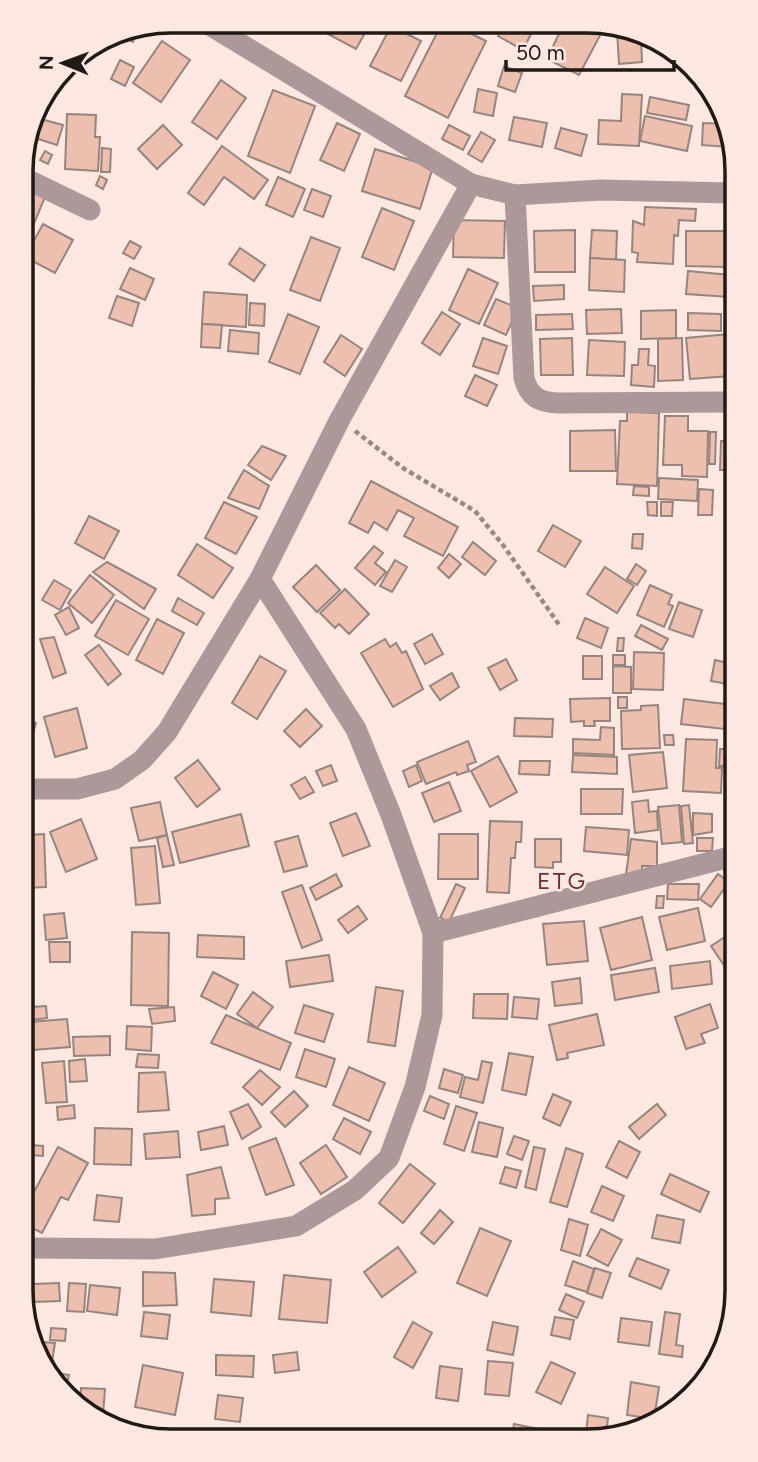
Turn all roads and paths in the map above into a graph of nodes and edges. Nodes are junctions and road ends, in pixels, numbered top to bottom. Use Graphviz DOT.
graph roads {
  1 [pos="224,33"];
  2 [pos="33,182"];
  3 [pos="471,184"];
  4 [pos="725,193"];
  5 [pos="515,195"];
  6 [pos="90,210"];
  7 [pos="725,402"];
  8 [pos="340,419"];
  9 [pos="260,579"];
  10 [pos="560,626"];
  11 [pos="33,789"];
  12 [pos="724,858"];
  13 [pos="433,933"];
  14 [pos="33,1248"];
  1 -- 3 [label="street"];
  2 -- 6 [label="street"];
  3 -- 5 [label="street"];
  3 -- 8 [label="street"];
  4 -- 5 [label="street"];
  5 -- 7 [label="street"];
  8 -- 9 [label="street"];
  8 -- 10 [label="path"];
  9 -- 11 [label="street"];
  9 -- 13 [label="street"];
  12 -- 13 [label="street"];
  13 -- 14 [label="street"];
}
